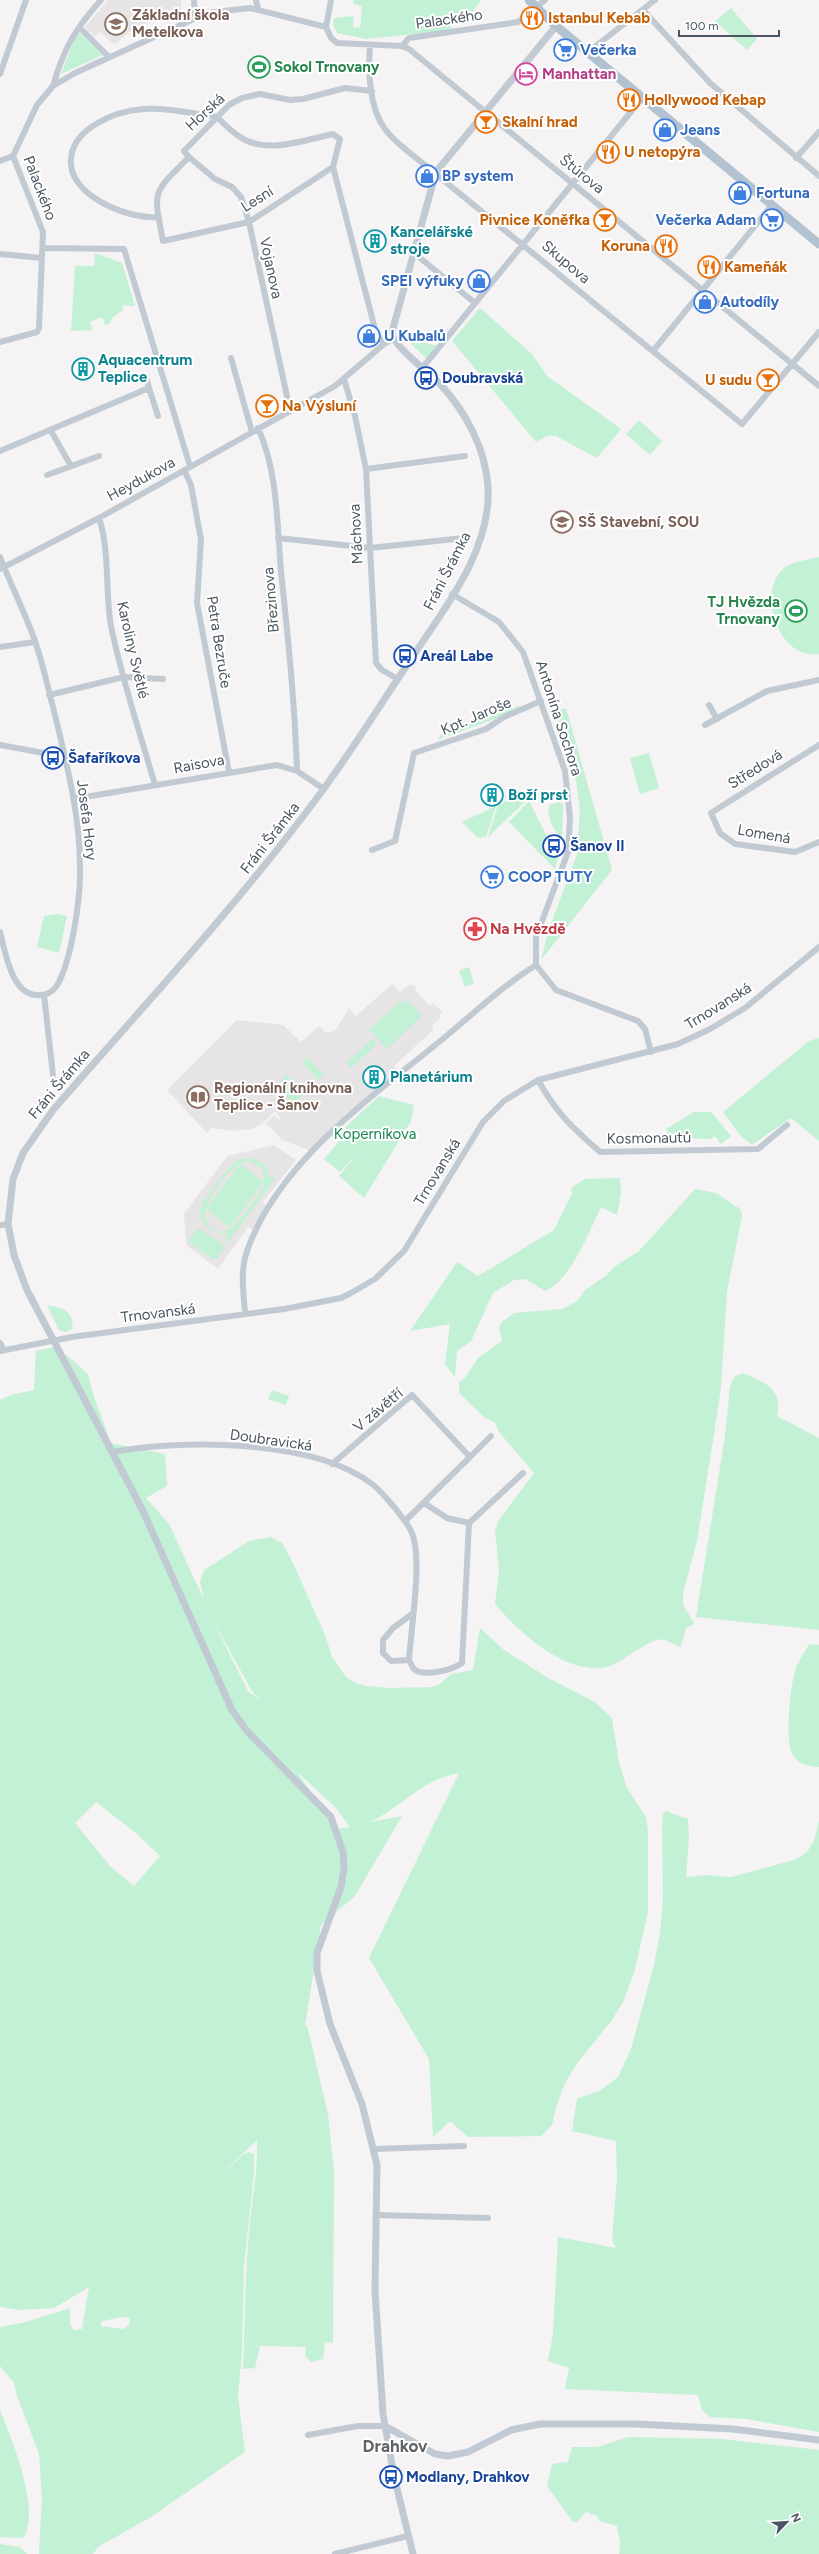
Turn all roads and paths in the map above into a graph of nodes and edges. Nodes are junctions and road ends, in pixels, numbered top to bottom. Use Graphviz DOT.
graph roads {
  1 [pos="26,0"];
  2 [pos="101,0"];
  3 [pos="194,0"];
  4 [pos="256,0"];
  5 [pos="529,0"];
  6 [pos="545,0"];
  7 [pos="655,0"];
  8 [pos="331,1"];
  9 [pos="536,7"];
  10 [pos="258,9"];
  11 [pos="643,10"];
  12 [pos="195,18"];
  13 [pos="556,26"];
  14 [pos="326,27"];
  15 [pos="82,30"];
  16 [pos="370,46"];
  17 [pos="402,46"];
  18 [pos="588,52"];
  19 [pos="109,58"];
  20 [pos="0,74"];
  21 [pos="53,86"];
  22 [pos="372,91"];
  23 [pos="642,97"];
  24 [pos="485,111"];
  25 [pos="217,117"];
  26 [pos="819,132"];
  27 [pos="13,156"];
  28 [pos="189,157"];
  29 [pos="796,158"];
  30 [pos="0,162"];
  31 [pos="333,167"];
  32 [pos="436,172"];
  33 [pos="819,176"];
  34 [pos="572,183"];
  35 [pos="772,205"];
  36 [pos="159,217"];
  37 [pos="249,222"];
  38 [pos="163,240"];
  39 [pos="523,243"];
  40 [pos="819,244"];
  41 [pos="42,248"];
  42 [pos="414,253"];
  43 [pos="0,254"];
  44 [pos="42,258"];
  45 [pos="703,291"];
  46 [pos="475,303"];
  47 [pos="819,332"];
  48 [pos="393,339"];
  49 [pos="0,342"];
  50 [pos="384,344"];
  51 [pos="652,351"];
  52 [pos="231,358"];
  53 [pos="793,364"];
  54 [pos="423,367"];
  55 [pos="146,377"];
  56 [pos="344,379"];
  57 [pos="819,386"];
  58 [pos="149,388"];
  59 [pos="290,410"];
  60 [pos="158,416"];
  61 [pos="51,430"];
  62 [pos="255,430"];
  63 [pos="0,451"];
  64 [pos="99,456"];
  65 [pos="465,456"];
  66 [pos="71,466"];
  67 [pos="190,466"];
  68 [pos="366,469"];
  69 [pos="184,470"];
  70 [pos="47,475"];
  71 [pos="98,518"];
  72 [pos="278,538"];
  73 [pos="464,538"];
  74 [pos="370,548"];
  75 [pos="0,557"];
  76 [pos="2,568"];
  77 [pos="452,594"];
  78 [pos="35,642"];
  79 [pos="0,647"];
  80 [pos="124,677"];
  81 [pos="163,679"];
  82 [pos="398,679"];
  83 [pos="819,680"];
  84 [pos="49,695"];
  85 [pos="542,701"];
  86 [pos="708,705"];
  87 [pos="717,719"];
  88 [pos="705,725"];
  89 [pos="0,745"];
  90 [pos="819,745"];
  91 [pos="65,758"];
  92 [pos="297,771"];
  93 [pos="229,772"];
  94 [pos="156,785"];
  95 [pos="324,789"];
  96 [pos="73,799"];
  97 [pos="713,819"];
  98 [pos="819,842"];
  99 [pos="372,850"];
  100 [pos="0,932"];
  101 [pos="819,947"];
  102 [pos="536,965"];
  103 [pos="44,995"];
  104 [pos="651,1052"];
  105 [pos="53,1075"];
  106 [pos="538,1080"];
  107 [pos="787,1125"];
  108 [pos="8,1224"];
  109 [pos="0,1225"];
  110 [pos="245,1314"];
  111 [pos="56,1341"];
  112 [pos="0,1343"];
  113 [pos="2,1351"];
  114 [pos="491,1436"];
  115 [pos="112,1452"];
  116 [pos="470,1456"];
  117 [pos="332,1464"];
  118 [pos="523,1473"];
  119 [pos="424,1503"];
  120 [pos="405,1521"];
  121 [pos="469,1523"];
  122 [pos="412,1614"];
  123 [pos="409,1660"];
  124 [pos="464,2146"];
  125 [pos="374,2149"];
  126 [pos="377,2215"];
  127 [pos="488,2218"];
  128 [pos="385,2426"];
  129 [pos="308,2435"];
  130 [pos="819,2440"];
  131 [pos="408,2536"];
  132 [pos="335,2554"];
  133 [pos="413,2554"];
  1 -- 20 [label="street"];
  2 -- 21 [label="street"];
  3 -- 12 [label="street"];
  4 -- 10 [label="street"];
  5 -- 9 [label="main road"];
  6 -- 9 [label="street, Palackého"];
  7 -- 11 [label="street"];
  8 -- 14 [label="street"];
  9 -- 13 [label="main road"];
  9 -- 17 [label="street, Palackého"];
  10 -- 12 [label="street, Palackého"];
  10 -- 14 [label="street, Palackého"];
  11 -- 18 [label="street"];
  11 -- 29 [label="street"];
  12 -- 19 [label="street, Palackého"];
  13 -- 18 [label="main road"];
  13 -- 24 [label="street"];
  14 -- 16 [label="street, Palackého"];
  15 -- 19 [label="street"];
  16 -- 17 [label="street, Palackého"];
  16 -- 22 [label="street, Skupova"];
  17 -- 24 [label="street, Štúrova"];
  18 -- 23 [label="main road"];
  19 -- 21 [label="street, Palackého"];
  21 -- 27 [label="street, Palackého"];
  22 -- 25 [label="street, Horská"];
  22 -- 32 [label="street, Skupova"];
  23 -- 34 [label="street"];
  23 -- 35 [label="main road"];
  24 -- 32 [label="street"];
  24 -- 34 [label="street, Štúrova"];
  25 -- 28 [label="street, Horská"];
  25 -- 31 [label="street"];
  25 -- 36 [label="street"];
  26 -- 29 [label="street"];
  27 -- 30 [label="street"];
  27 -- 41 [label="street, Palackého"];
  28 -- 36 [label="street, Horská"];
  28 -- 37 [label="street, Vojanova"];
  29 -- 33 [label="street"];
  31 -- 37 [label="street, Lesní"];
  31 -- 50 [label="street"];
  32 -- 39 [label="street, Skupova"];
  32 -- 42 [label="street"];
  34 -- 39 [label="street"];
  34 -- 45 [label="street, Štúrova"];
  35 -- 40 [label="main road"];
  35 -- 45 [label="street"];
  36 -- 38 [label="street, Horská"];
  37 -- 38 [label="street, Lesní"];
  37 -- 59 [label="street, Vojanova"];
  39 -- 46 [label="street"];
  39 -- 51 [label="street, Skupova"];
  41 -- 44 [label="street, Palackého"];
  41 -- 67 [label="street"];
  42 -- 46 [label="street"];
  42 -- 48 [label="street"];
  43 -- 44 [label="street"];
  44 -- 49 [label="street, Palackého"];
  45 -- 51 [label="street"];
  45 -- 53 [label="street, Štúrova"];
  46 -- 54 [label="street"];
  47 -- 53 [label="street"];
  48 -- 50 [label="street"];
  48 -- 54 [label="street, Fráni Šrámka"];
  50 -- 56 [label="street"];
  51 -- 53 [label="street, Skupova"];
  52 -- 62 [label="street, Březinova"];
  53 -- 57 [label="street, Štúrova"];
  54 -- 77 [label="street, Fráni Šrámka"];
  55 -- 58 [label="street"];
  56 -- 59 [label="street"];
  56 -- 68 [label="street, Máchova"];
  58 -- 60 [label="street"];
  58 -- 61 [label="street"];
  59 -- 62 [label="street, Heydukova"];
  61 -- 63 [label="street"];
  61 -- 66 [label="street"];
  62 -- 67 [label="street, Heydukova"];
  62 -- 72 [label="street, Březinova"];
  64 -- 66 [label="street"];
  65 -- 68 [label="street"];
  66 -- 70 [label="street"];
  67 -- 69 [label="street, Heydukova"];
  68 -- 74 [label="street, Máchova"];
  69 -- 71 [label="street, Heydukova"];
  69 -- 93 [label="street, Petra Bezruče"];
  71 -- 76 [label="street, Heydukova"];
  71 -- 80 [label="street, Karoliny Světlé"];
  72 -- 74 [label="street"];
  72 -- 92 [label="street, Březinova"];
  73 -- 74 [label="street"];
  74 -- 82 [label="street, Máchova"];
  75 -- 76 [label="street, Josefa Hory"];
  76 -- 78 [label="street, Josefa Hory"];
  77 -- 82 [label="street, Fráni Šrámka"];
  77 -- 85 [label="street, Antonína Sochora"];
  78 -- 79 [label="street"];
  78 -- 84 [label="street, Josefa Hory"];
  80 -- 81 [label="street"];
  80 -- 84 [label="street"];
  80 -- 94 [label="street, Karoliny Světlé"];
  82 -- 95 [label="street, Fráni Šrámka"];
  83 -- 87 [label="street"];
  84 -- 91 [label="street, Josefa Hory"];
  85 -- 99 [label="street, Kpt. Jaroše"];
  85 -- 102 [label="street, Antonína Sochora"];
  86 -- 87 [label="street"];
  87 -- 88 [label="street"];
  89 -- 91 [label="street"];
  90 -- 97 [label="street, Středová"];
  91 -- 96 [label="street, Josefa Hory"];
  92 -- 93 [label="street, Raisova"];
  92 -- 95 [label="street, Raisova"];
  93 -- 94 [label="street, Raisova"];
  94 -- 96 [label="street, Raisova"];
  95 -- 108 [label="street, Fráni Šrámka"];
  96 -- 103 [label="street, Josefa Hory"];
  97 -- 98 [label="street, Lomená"];
  100 -- 103 [label="street"];
  101 -- 104 [label="street, Trnovanská"];
  102 -- 104 [label="street"];
  102 -- 110 [label="street"];
  103 -- 105 [label="street"];
  104 -- 106 [label="street, Trnovanská"];
  106 -- 107 [label="street, Kosmonautů"];
  106 -- 110 [label="street, Trnovanská"];
  108 -- 109 [label="street"];
  108 -- 111 [label="street, Fráni Šrámka"];
  110 -- 111 [label="street, Trnovanská"];
  111 -- 113 [label="street, Trnovanská"];
  111 -- 115 [label="street, Fráni Šrámka"];
  112 -- 113 [label="street"];
  114 -- 116 [label="street"];
  115 -- 117 [label="street, Doubravická"];
  115 -- 125 [label="street, Fráni Šrámka"];
  116 -- 117 [label="street, V závětří"];
  116 -- 119 [label="street"];
  117 -- 120 [label="street, Doubravická"];
  118 -- 121 [label="street"];
  119 -- 120 [label="street"];
  119 -- 121 [label="street"];
  120 -- 122 [label="street, Doubravická"];
  121 -- 123 [label="street"];
  122 -- 123 [label="street, Doubravická"];
  122 -- 123 [label="street"];
  124 -- 125 [label="street"];
  125 -- 126 [label="street, Fráni Šrámka"];
  126 -- 127 [label="street"];
  126 -- 128 [label="street, Fráni Šrámka"];
  128 -- 129 [label="street"];
  128 -- 130 [label="street"];
  128 -- 131 [label="street, Fráni Šrámka"];
  131 -- 132 [label="street"];
  131 -- 133 [label="street, Fráni Šrámka"];
}
